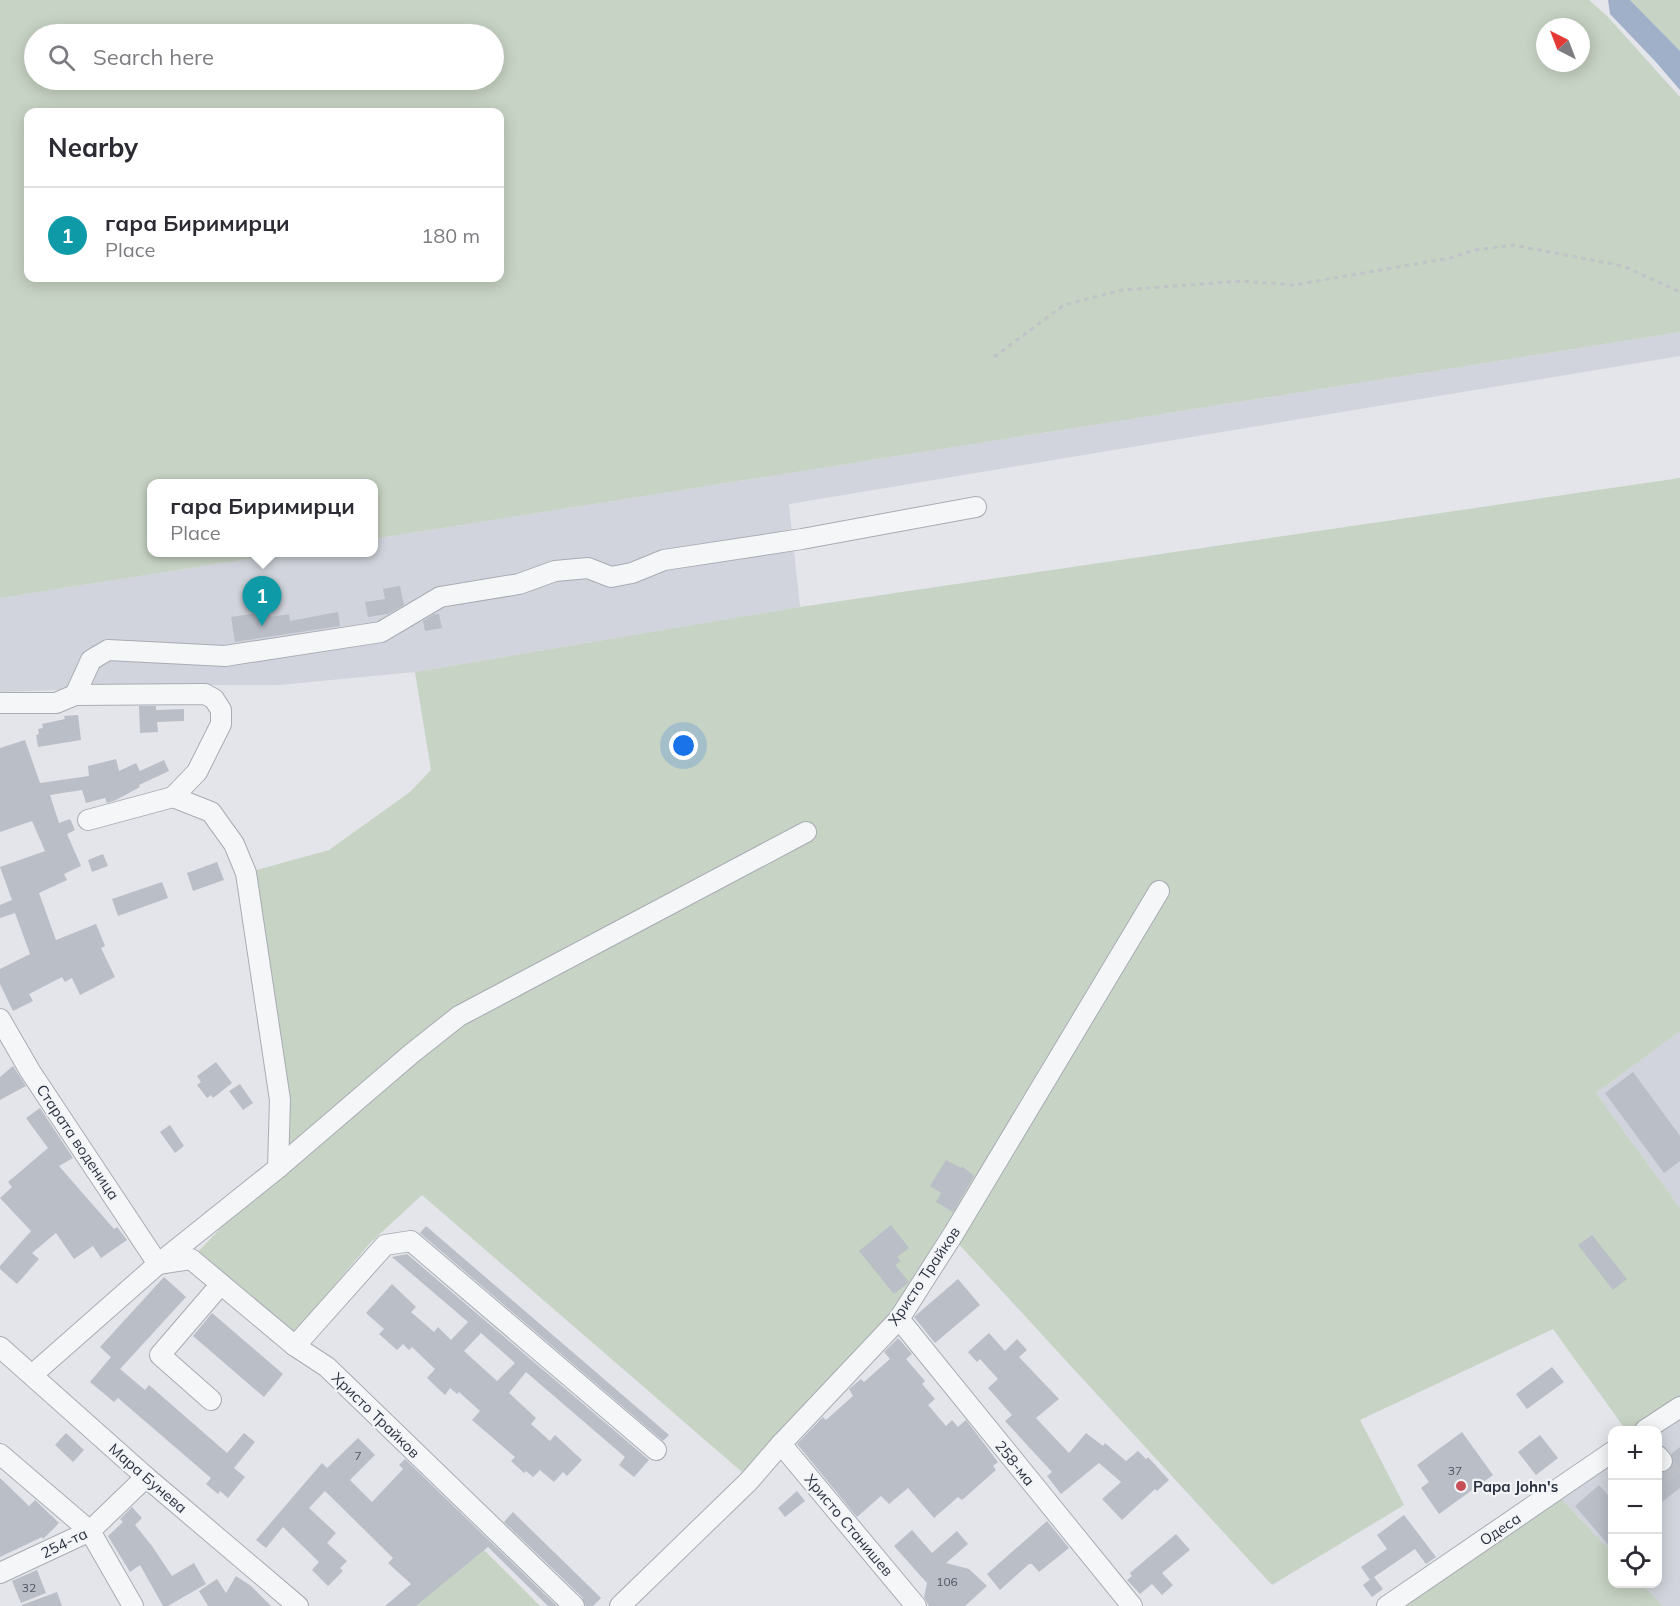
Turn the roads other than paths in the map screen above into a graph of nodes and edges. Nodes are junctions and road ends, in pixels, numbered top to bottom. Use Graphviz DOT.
graph roads {
  1 [pos="976,507"];
  2 [pos="75,695"];
  3 [pos="0,703"];
  4 [pos="173,797"];
  5 [pos="88,820"];
  6 [pos="806,832"];
  7 [pos="1159,891"];
  8 [pos="0,1019"];
  9 [pos="278,1168"];
  10 [pos="158,1264"];
  11 [pos="221,1284"];
  12 [pos="898,1319"];
  13 [pos="295,1346"];
  14 [pos="0,1347"];
  15 [pos="32,1375"];
  16 [pos="211,1400"];
  17 [pos="1680,1407"];
  18 [pos="1652,1426"];
  19 [pos="781,1444"];
  20 [pos="657,1450"];
  21 [pos="0,1454"];
  22 [pos="1608,1455"];
  23 [pos="146,1477"];
  24 [pos="90,1531"];
  25 [pos="0,1573"];
  26 [pos="133,1606"];
  27 [pos="298,1606"];
  28 [pos="574,1606"];
  29 [pos="620,1606"];
  30 [pos="916,1606"];
  31 [pos="1132,1606"];
  32 [pos="1387,1606"];
  1 -- 2 [label="street"];
  2 -- 3 [label="street"];
  2 -- 4 [label="street"];
  4 -- 5 [label="street"];
  4 -- 9 [label="street"];
  6 -- 9 [label="street"];
  7 -- 12 [label="street, Христо Трайков"];
  8 -- 10 [label="street, Старата воденица"];
  9 -- 10 [label="street"];
  10 -- 11 [label="street, Христо Трайков"];
  10 -- 15 [label="street"];
  11 -- 13 [label="street, Христо Трайков"];
  11 -- 16 [label="street"];
  12 -- 19 [label="street, Христо Трайков"];
  12 -- 31 [label="street, 258-ма"];
  13 -- 20 [label="street"];
  13 -- 28 [label="street, Христо Трайков"];
  14 -- 15 [label="street, Мара Бунева"];
  15 -- 23 [label="street, Мара Бунева"];
  17 -- 18 [label="street"];
  19 -- 29 [label="street, Христо Трайков"];
  19 -- 30 [label="street, Христо Станишев"];
  21 -- 24 [label="street"];
  22 -- 32 [label="street, Одеса"];
  23 -- 24 [label="street, 254-та"];
  23 -- 27 [label="street, Мара Бунева"];
  24 -- 25 [label="street, 254-та"];
  24 -- 26 [label="street"];
}
